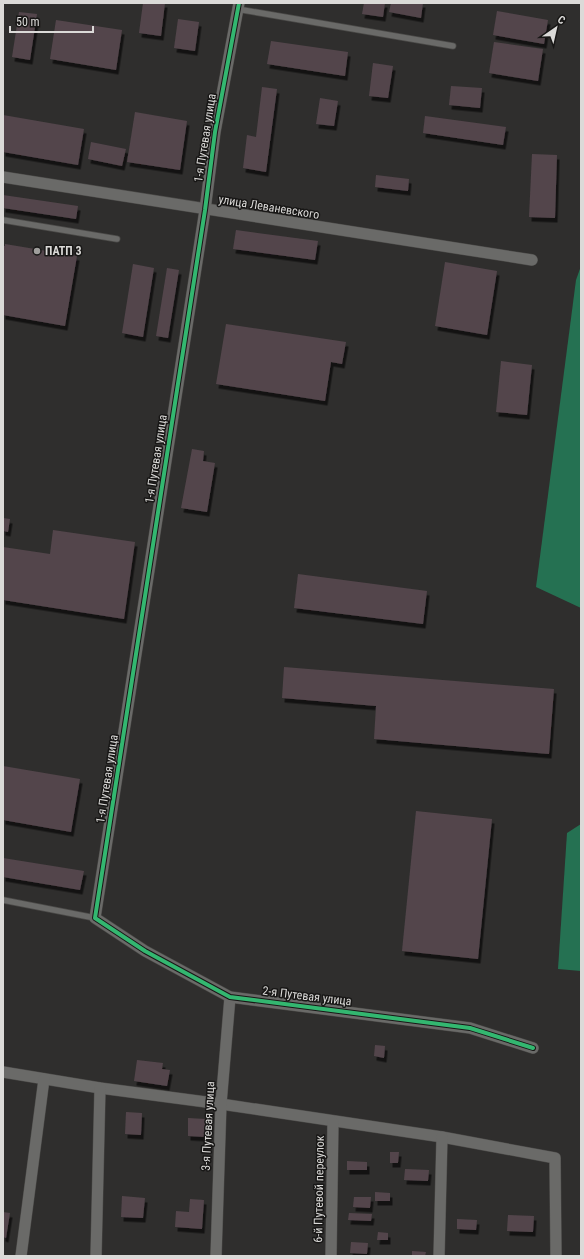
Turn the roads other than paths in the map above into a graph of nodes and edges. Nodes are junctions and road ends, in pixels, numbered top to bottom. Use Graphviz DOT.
graph roads {
  1 [pos="238,6"];
  2 [pos="453,46"];
  3 [pos="3,177"];
  4 [pos="205,210"];
  5 [pos="3,220"];
  6 [pos="117,239"];
  7 [pos="532,260"];
  8 [pos="3,900"];
  9 [pos="95,918"];
  10 [pos="230,997"];
  11 [pos="533,1048"];
  12 [pos="3,1072"];
  13 [pos="44,1079"];
  14 [pos="100,1088"];
  15 [pos="221,1104"];
  16 [pos="333,1122"];
  17 [pos="442,1137"];
  18 [pos="21,1256"];
  19 [pos="96,1256"];
  20 [pos="216,1256"];
  21 [pos="331,1256"];
  22 [pos="439,1256"];
  23 [pos="556,1256"];
  1 -- 2 [label="lane"];
  1 -- 4 [label="street, 1-я Путевая улица"];
  3 -- 4 [label="street, улица Леваневского"];
  4 -- 7 [label="street, улица Леваневского"];
  4 -- 9 [label="street, 1-я Путевая улица"];
  5 -- 6 [label="lane"];
  8 -- 9 [label="lane, 2-я Путевая улица"];
  9 -- 10 [label="street, 2-я Путевая улица"];
  10 -- 11 [label="street, 2-я Путевая улица"];
  10 -- 15 [label="street, 3-я Путевая улица"];
  12 -- 13 [label="street"];
  13 -- 14 [label="street"];
  13 -- 18 [label="street"];
  14 -- 15 [label="street"];
  14 -- 19 [label="street"];
  15 -- 16 [label="street"];
  15 -- 20 [label="street, 3-я Путевая улица"];
  16 -- 17 [label="street"];
  16 -- 21 [label="street, 6-й Путевой переулок"];
  17 -- 22 [label="street"];
  17 -- 23 [label="street"];
}
